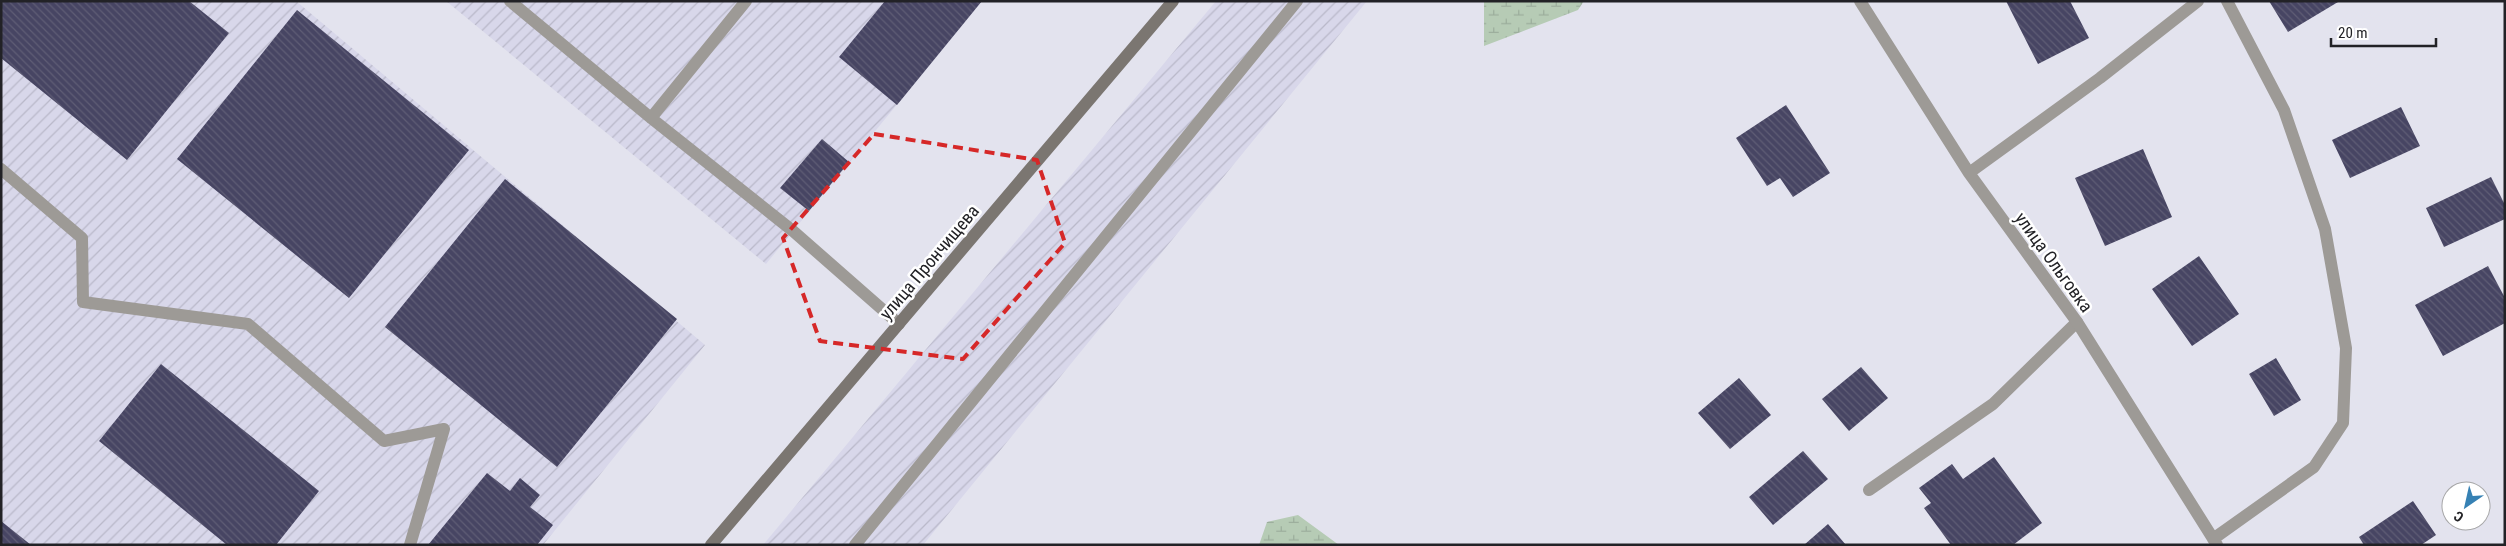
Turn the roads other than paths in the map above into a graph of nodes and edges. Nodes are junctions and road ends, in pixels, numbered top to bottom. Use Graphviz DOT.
graph roads {
  1 [pos="510,1"];
  2 [pos="746,1"];
  3 [pos="1173,1"];
  4 [pos="1297,1"];
  5 [pos="1860,1"];
  6 [pos="2198,1"];
  7 [pos="2227,1"];
  8 [pos="651,118"];
  9 [pos="1,169"];
  10 [pos="1969,174"];
  11 [pos="2077,322"];
  12 [pos="899,324"];
  13 [pos="1869,490"];
  14 [pos="2215,542"];
  15 [pos="410,545"];
  16 [pos="712,545"];
  17 [pos="855,545"];
  1 -- 8 [label="street"];
  2 -- 8 [label="street"];
  3 -- 12 [label="street, улица Прончищева"];
  4 -- 17 [label="street"];
  5 -- 10 [label="street, улица Ольговка"];
  6 -- 10 [label="street"];
  7 -- 14 [label="street"];
  8 -- 12 [label="street"];
  9 -- 15 [label="street"];
  10 -- 11 [label="street, улица Ольговка"];
  11 -- 13 [label="street"];
  11 -- 14 [label="street, улица Ольговка"];
  12 -- 16 [label="street, улица Прончищева"];
}
